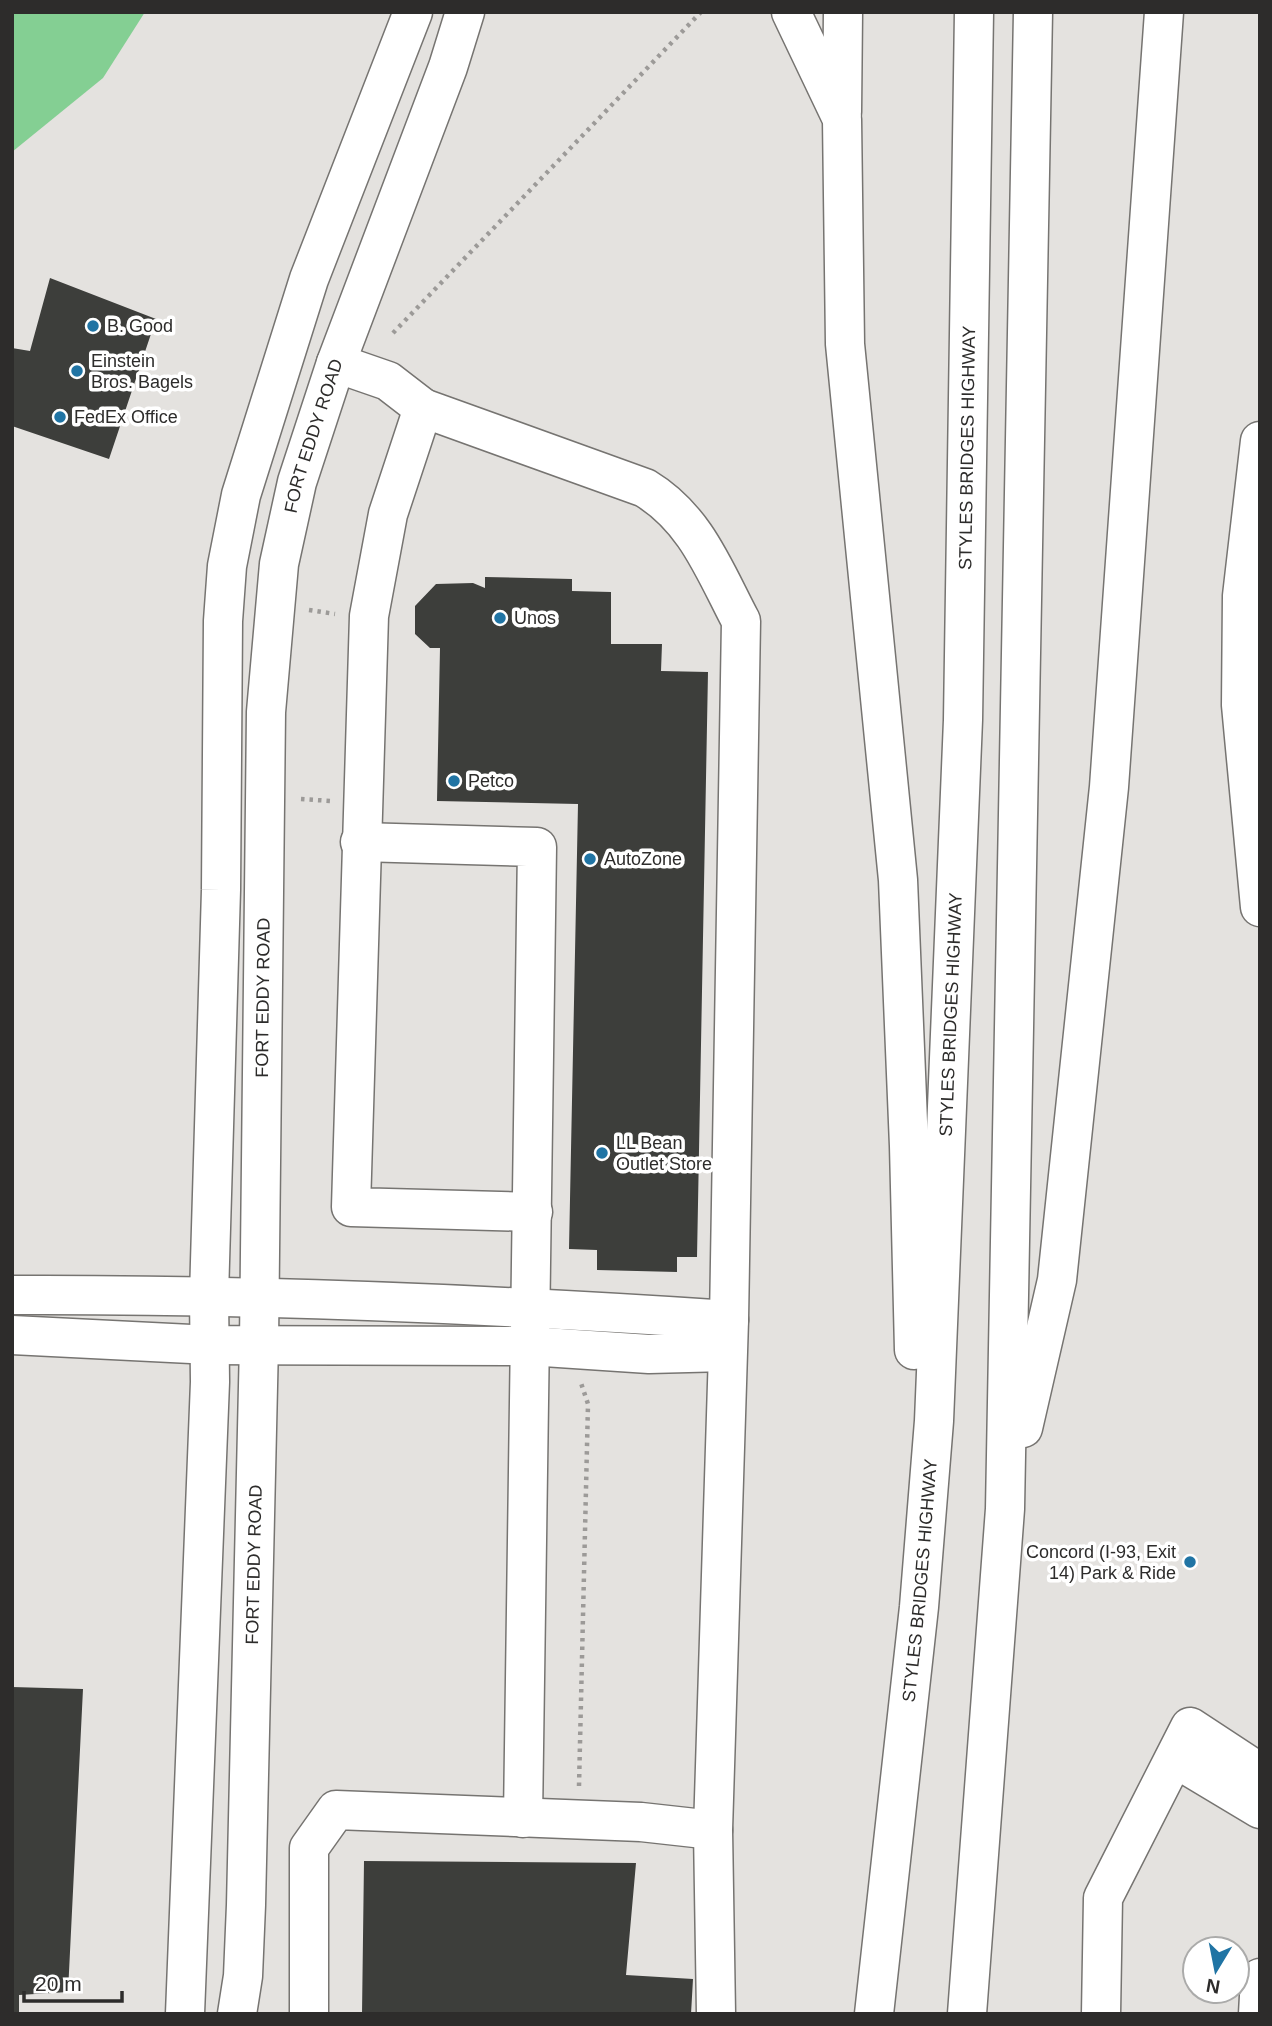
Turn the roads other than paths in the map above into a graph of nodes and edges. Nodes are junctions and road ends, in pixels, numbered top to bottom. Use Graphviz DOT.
graph roads {
  1 [pos="413,12"];
  2 [pos="465,12"];
  3 [pos="791,12"];
  4 [pos="843,12"];
  5 [pos="974,12"];
  6 [pos="1033,12"];
  7 [pos="1164,12"];
  8 [pos="842,120"];
  9 [pos="336,363"];
  10 [pos="423,408"];
  11 [pos="1260,442"];
  12 [pos="360,842"];
  13 [pos="1260,907"];
  14 [pos="533,1212"];
  15 [pos="12,1295"];
  16 [pos="209,1296"];
  17 [pos="259,1299"];
  18 [pos="530,1306"];
  19 [pos="12,1335"];
  20 [pos="728,1336"];
  21 [pos="259,1343"];
  22 [pos="211,1345"];
  23 [pos="529,1346"];
  24 [pos="1005,1508"];
  25 [pos="919,1607"];
  26 [pos="1183,1742"];
  27 [pos="1260,1773"];
  28 [pos="1260,1809"];
  29 [pos="523,1818"];
  30 [pos="713,1830"];
  31 [pos="1260,1978"];
  32 [pos="185,2014"];
  33 [pos="237,2014"];
  34 [pos="309,2014"];
  35 [pos="716,2014"];
  36 [pos="874,2014"];
  37 [pos="967,2014"];
  38 [pos="1101,2014"];
  39 [pos="1258,2014"];
  1 -- 16 [label="main road"];
  2 -- 9 [label="main road, FORT EDDY ROAD"];
  3 -- 8 [label="main road"];
  4 -- 8 [label="main road"];
  5 -- 25 [label="main road, STYLES BRIDGES HIGHWAY"];
  6 -- 24 [label="main road"];
  7 -- 24 [label="main road"];
  8 -- 25 [label="main road"];
  9 -- 10 [label="main road"];
  9 -- 17 [label="main road, FORT EDDY ROAD"];
  10 -- 12 [label="main road"];
  10 -- 20 [label="main road"];
  11 -- 13 [label="main road"];
  12 -- 14 [label="main road"];
  12 -- 14 [label="main road"];
  14 -- 18 [label="main road"];
  15 -- 16 [label="main road"];
  16 -- 17 [label="main road"];
  16 -- 22 [label="main road"];
  17 -- 18 [label="main road"];
  17 -- 21 [label="main road, FORT EDDY ROAD"];
  18 -- 20 [label="main road"];
  18 -- 23 [label="main road"];
  19 -- 22 [label="main road"];
  20 -- 23 [label="main road"];
  20 -- 30 [label="main road"];
  21 -- 22 [label="main road"];
  21 -- 23 [label="main road"];
  21 -- 33 [label="main road, FORT EDDY ROAD"];
  22 -- 32 [label="main road"];
  23 -- 29 [label="main road"];
  24 -- 37 [label="main road"];
  25 -- 36 [label="main road, STYLES BRIDGES HIGHWAY"];
  26 -- 27 [label="main road"];
  26 -- 28 [label="main road"];
  26 -- 38 [label="main road"];
  29 -- 30 [label="main road"];
  29 -- 34 [label="main road"];
  30 -- 35 [label="main road"];
  31 -- 39 [label="main road"];
}
